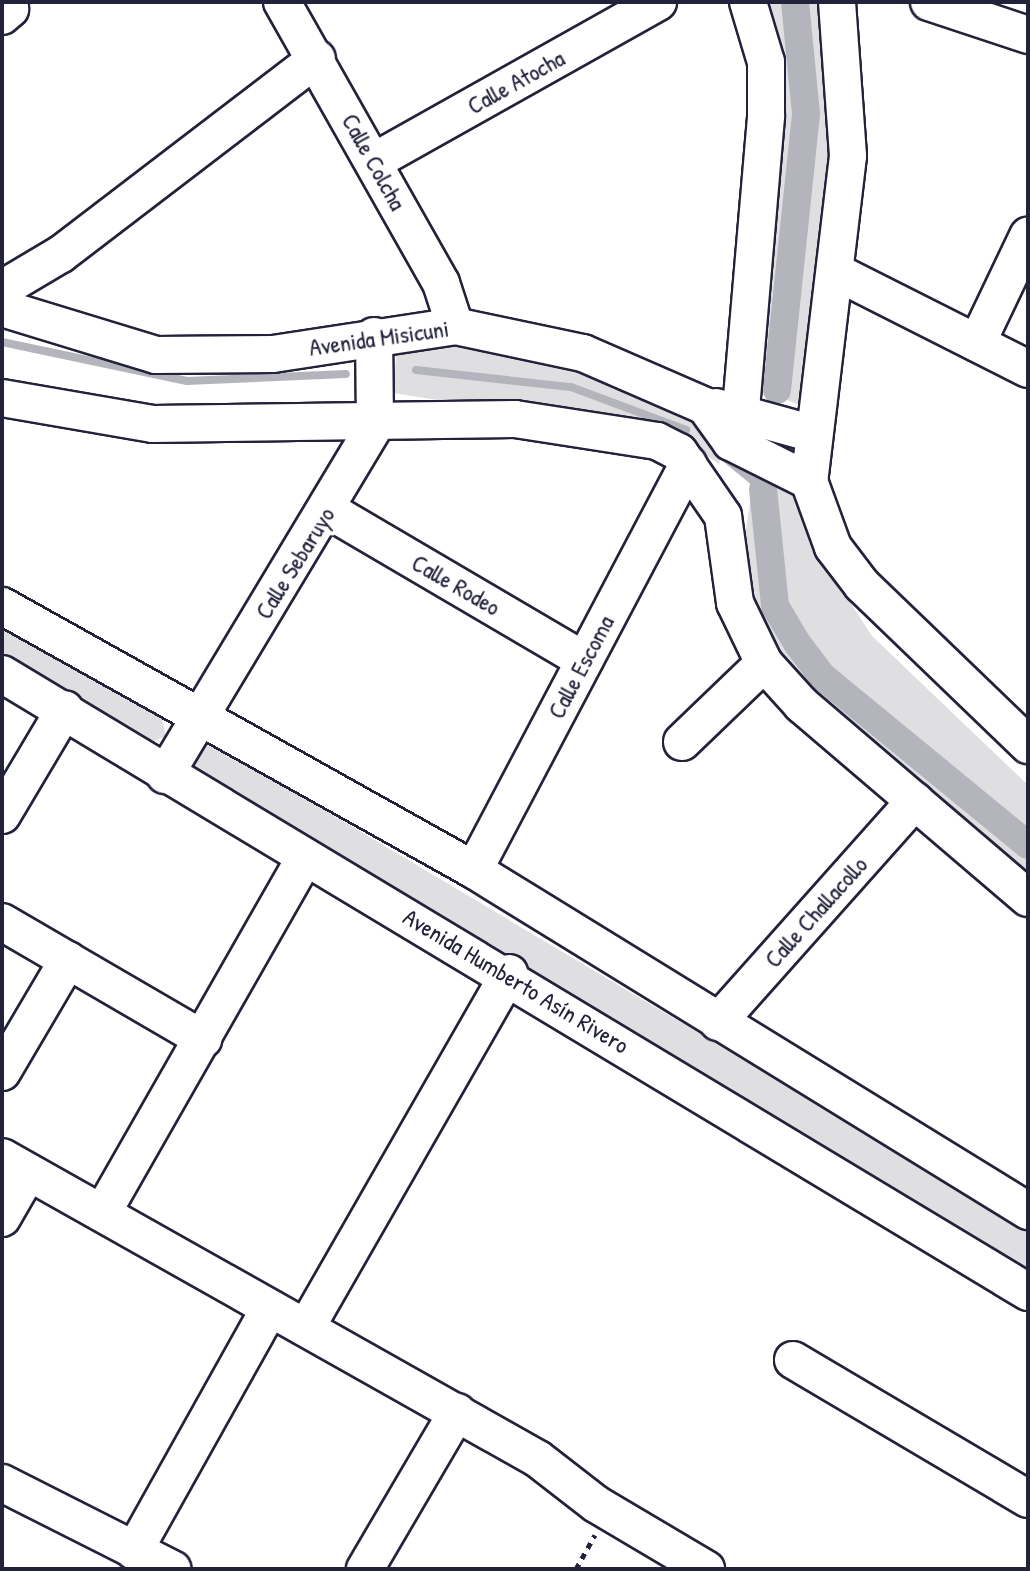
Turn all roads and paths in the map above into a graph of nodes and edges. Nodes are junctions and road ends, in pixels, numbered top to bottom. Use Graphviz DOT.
graph roads {
  1 [pos="5,2"];
  2 [pos="282,2"];
  3 [pos="658,2"];
  4 [pos="748,2"];
  5 [pos="837,2"];
  6 [pos="929,2"];
  7 [pos="966,8"];
  8 [pos="2,16"];
  9 [pos="1028,35"];
  10 [pos="317,58"];
  11 [pos="373,162"];
  12 [pos="1028,236"];
  13 [pos="836,272"];
  14 [pos="2,289"];
  15 [pos="2,308"];
  16 [pos="455,326"];
  17 [pos="374,336"];
  18 [pos="977,343"];
  19 [pos="1028,369"];
  20 [pos="2,398"];
  21 [pos="375,425"];
  22 [pos="736,426"];
  23 [pos="814,434"];
  24 [pos="688,464"];
  25 [pos="809,481"];
  26 [pos="328,510"];
  27 [pos="2,606"];
  28 [pos="584,660"];
  29 [pos="764,663"];
  30 [pos="2,674"];
  31 [pos="65,709"];
  32 [pos="198,719"];
  33 [pos="682,742"];
  34 [pos="1028,745"];
  35 [pos="165,775"];
  36 [pos="915,801"];
  37 [pos="2,815"];
  38 [pos="304,859"];
  39 [pos="474,870"];
  40 [pos="1028,898"];
  41 [pos="2,922"];
  42 [pos="68,960"];
  43 [pos="509,973"];
  44 [pos="718,1022"];
  45 [pos="203,1039"];
  46 [pos="2,1072"];
  47 [pos="15,1165"];
  48 [pos="104,1210"];
  49 [pos="1028,1211"];
  50 [pos="2,1218"];
  51 [pos="1028,1292"];
  52 [pos="270,1308"];
  53 [pos="306,1328"];
  54 [pos="793,1360"];
  55 [pos="457,1412"];
  56 [pos="2,1483"];
  57 [pos="1028,1499"];
  58 [pos="134,1551"];
  59 [pos="172,1569"];
  60 [pos="365,1569"];
  61 [pos="706,1569"];
  1 -- 8 [label="street"];
  2 -- 10 [label="street, Calle Colcha"];
  3 -- 11 [label="street, Calle Atocha"];
  4 -- 22 [label="street"];
  5 -- 13 [label="street"];
  6 -- 7 [label="street"];
  7 -- 9 [label="street"];
  10 -- 11 [label="street, Calle Colcha"];
  10 -- 14 [label="street"];
  11 -- 16 [label="street, Calle Colcha"];
  12 -- 18 [label="street"];
  13 -- 18 [label="street"];
  13 -- 23 [label="street"];
  15 -- 17 [label="street, Avenida Misicuni"];
  16 -- 17 [label="street, Avenida Misicuni"];
  16 -- 22 [label="street, Avenida Misicuni"];
  17 -- 21 [label="street, Calle Sebaruyo"];
  18 -- 19 [label="street"];
  20 -- 21 [label="street"];
  21 -- 24 [label="street"];
  21 -- 26 [label="street, Calle Sebaruyo"];
  22 -- 23 [label="street"];
  22 -- 25 [label="street"];
  23 -- 25 [label="street"];
  24 -- 28 [label="street, Calle Escoma"];
  24 -- 29 [label="street"];
  25 -- 34 [label="street"];
  26 -- 28 [label="street, Calle Rodeo"];
  26 -- 32 [label="street, Calle Sebaruyo"];
  27 -- 32 [label="street"];
  28 -- 39 [label="street, Calle Escoma"];
  29 -- 33 [label="street"];
  29 -- 36 [label="street"];
  30 -- 31 [label="street, Avenida Humberto Asín Rivero"];
  31 -- 35 [label="street, Avenida Humberto Asín Rivero"];
  31 -- 37 [label="street"];
  32 -- 35 [label="street, Calle Sebaruyo"];
  32 -- 39 [label="street"];
  35 -- 38 [label="street, Avenida Humberto Asín Rivero"];
  36 -- 40 [label="street"];
  36 -- 44 [label="street, Calle Challacollo"];
  38 -- 43 [label="street, Avenida Humberto Asín Rivero"];
  38 -- 45 [label="street"];
  39 -- 44 [label="street"];
  41 -- 42 [label="street"];
  42 -- 45 [label="street"];
  42 -- 46 [label="street"];
  43 -- 51 [label="street, Avenida Humberto Asín Rivero"];
  43 -- 53 [label="street"];
  44 -- 49 [label="street"];
  45 -- 48 [label="street"];
  47 -- 48 [label="street"];
  47 -- 50 [label="street"];
  48 -- 52 [label="street"];
  52 -- 53 [label="street"];
  52 -- 58 [label="street"];
  53 -- 55 [label="street"];
  54 -- 57 [label="street"];
  55 -- 60 [label="street"];
  55 -- 61 [label="street"];
  56 -- 58 [label="street"];
  58 -- 59 [label="street"];
}
